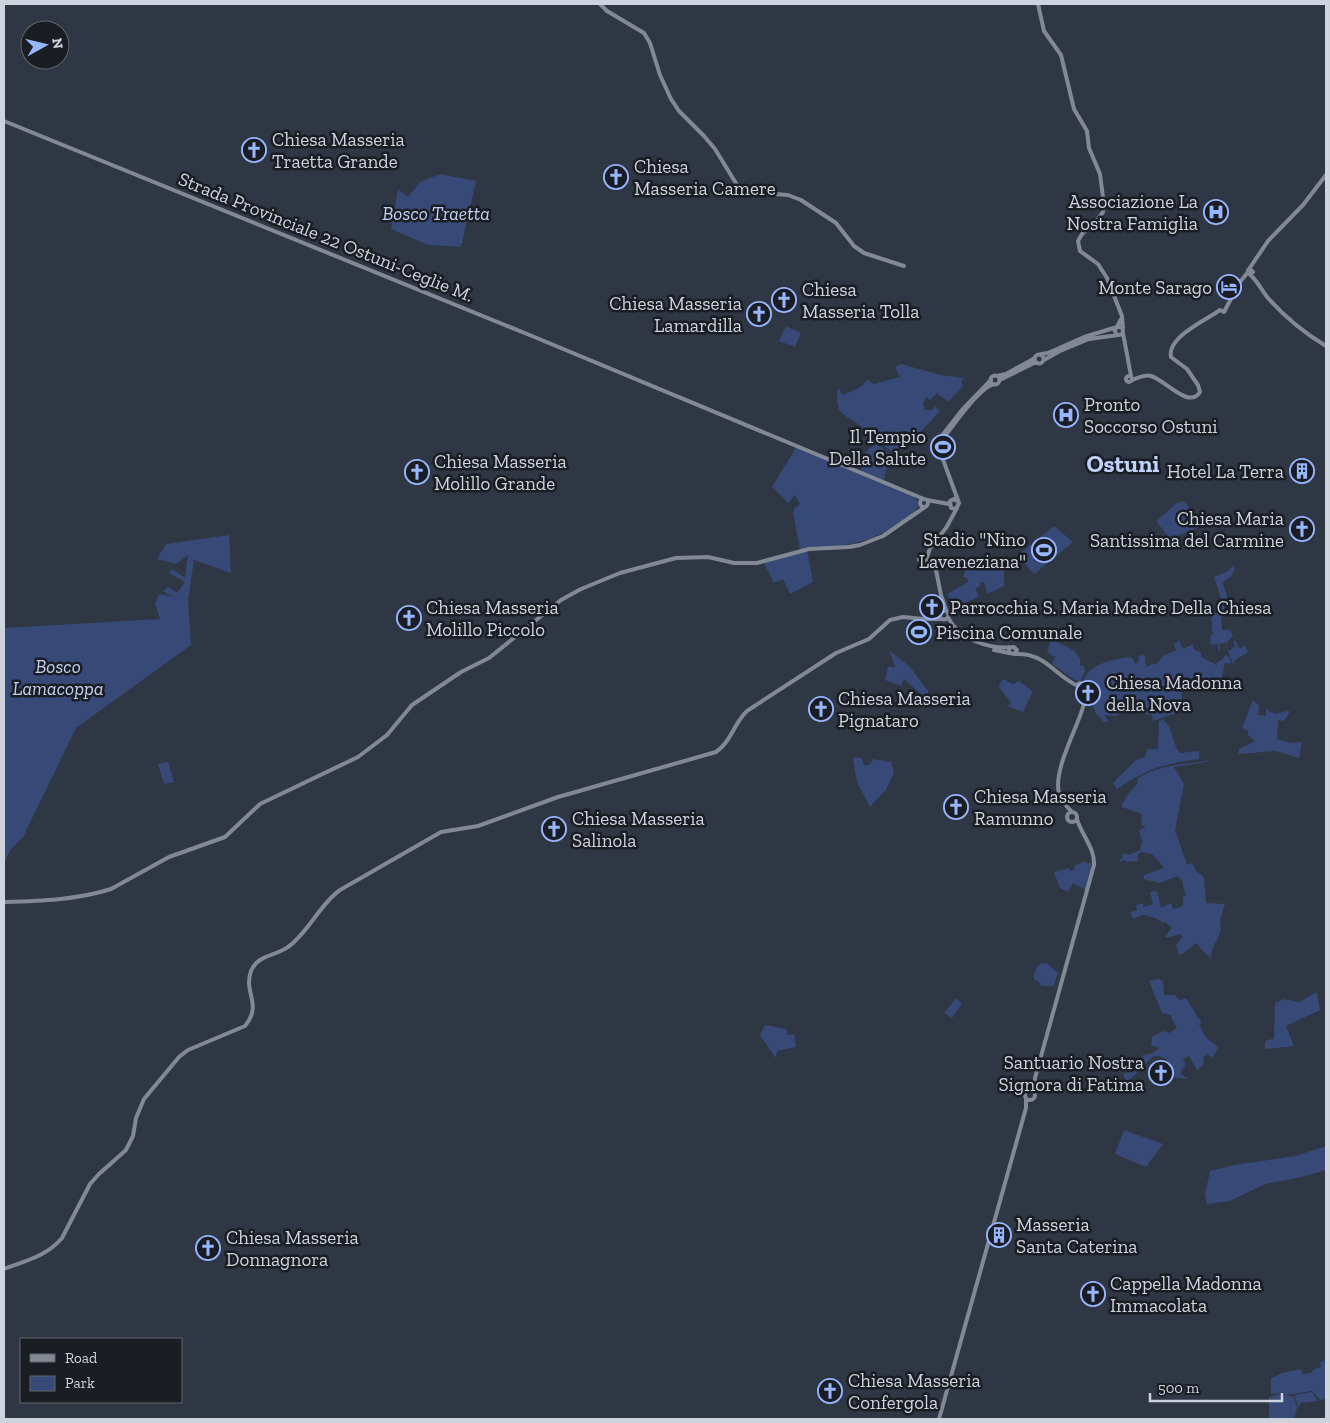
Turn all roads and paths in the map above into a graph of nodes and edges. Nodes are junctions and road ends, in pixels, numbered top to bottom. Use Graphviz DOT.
graph roads {
  1 [pos="600,4"];
  2 [pos="1038,4"];
  3 [pos="4,122"];
  4 [pos="1326,175"];
  5 [pos="904,266"];
  6 [pos="1249,272"];
  7 [pos="1121,312"];
  8 [pos="1117,327"];
  9 [pos="1121,333"];
  10 [pos="1326,346"];
  11 [pos="1041,354"];
  12 [pos="1036,360"];
  13 [pos="1044,360"];
  14 [pos="998,378"];
  15 [pos="992,382"];
  16 [pos="938,445"];
  17 [pos="913,494"];
  18 [pos="925,499"];
  19 [pos="958,501"];
  20 [pos="937,502"];
  21 [pos="920,503"];
  22 [pos="951,504"];
  23 [pos="926,506"];
  24 [pos="957,508"];
  25 [pos="915,513"];
  26 [pos="922,554"];
  27 [pos="926,559"];
  28 [pos="942,612"];
  29 [pos="933,618"];
  30 [pos="945,618"];
  31 [pos="1009,648"];
  32 [pos="1016,649"];
  33 [pos="1009,653"];
  34 [pos="1015,654"];
  35 [pos="1080,685"];
  36 [pos="1070,813"];
  37 [pos="1075,820"];
  38 [pos="4,902"];
  39 [pos="1034,1078"];
  40 [pos="1027,1090"];
  41 [pos="1034,1092"];
  42 [pos="1026,1098"];
  43 [pos="1033,1099"];
  44 [pos="1026,1108"];
  45 [pos="4,1269"];
  46 [pos="939,1419"];
  1 -- 5 [label="main road"];
  2 -- 7 [label="main road"];
  3 -- 17 [label="main road, Strada Provinciale 22 Ostuni-Ceglie M."];
  4 -- 6 [label="main road"];
  6 -- 9 [label="main road"];
  6 -- 10 [label="main road"];
  7 -- 8 [label="main road"];
  7 -- 9 [label="main road"];
  8 -- 9 [label="main road"];
  8 -- 9 [label="main road"];
  8 -- 11 [label="main road"];
  9 -- 13 [label="main road"];
  11 -- 12 [label="main road"];
  11 -- 13 [label="main road"];
  12 -- 13 [label="main road"];
  12 -- 14 [label="main road"];
  14 -- 15 [label="main road"];
  14 -- 15 [label="main road"];
  15 -- 16 [label="main road"];
  16 -- 19 [label="main road"];
  16 -- 22 [label="main road"];
  17 -- 18 [label="main road, Strada Provinciale 22 Ostuni-Ceglie M."];
  17 -- 21 [label="main road"];
  18 -- 20 [label="main road, Strada Provinciale 22 Ostuni-Ceglie M."];
  18 -- 21 [label="main road"];
  18 -- 23 [label="main road"];
  19 -- 22 [label="main road"];
  19 -- 24 [label="main road"];
  20 -- 22 [label="main road, Strada Provinciale 22 Ostuni-Ceglie M."];
  20 -- 23 [label="main road"];
  21 -- 23 [label="main road"];
  21 -- 25 [label="main road"];
  22 -- 24 [label="main road"];
  22 -- 26 [label="main road"];
  23 -- 25 [label="main road"];
  24 -- 27 [label="main road"];
  25 -- 38 [label="main road"];
  26 -- 27 [label="main road"];
  26 -- 27 [label="main road"];
  27 -- 28 [label="main road"];
  28 -- 29 [label="main road"];
  28 -- 30 [label="main road"];
  28 -- 30 [label="main road"];
  29 -- 30 [label="main road"];
  29 -- 45 [label="main road"];
  30 -- 31 [label="main road"];
  30 -- 33 [label="main road"];
  31 -- 32 [label="main road"];
  31 -- 33 [label="main road"];
  32 -- 34 [label="main road"];
  32 -- 35 [label="main road"];
  33 -- 34 [label="main road"];
  34 -- 35 [label="main road"];
  35 -- 36 [label="main road"];
  36 -- 37 [label="main road"];
  36 -- 37 [label="main road"];
  37 -- 39 [label="main road"];
  39 -- 40 [label="main road"];
  39 -- 41 [label="main road"];
  40 -- 41 [label="main road"];
  40 -- 42 [label="main road"];
  41 -- 43 [label="main road"];
  42 -- 43 [label="main road"];
  42 -- 44 [label="main road"];
  43 -- 44 [label="main road"];
  44 -- 46 [label="main road"];
}
